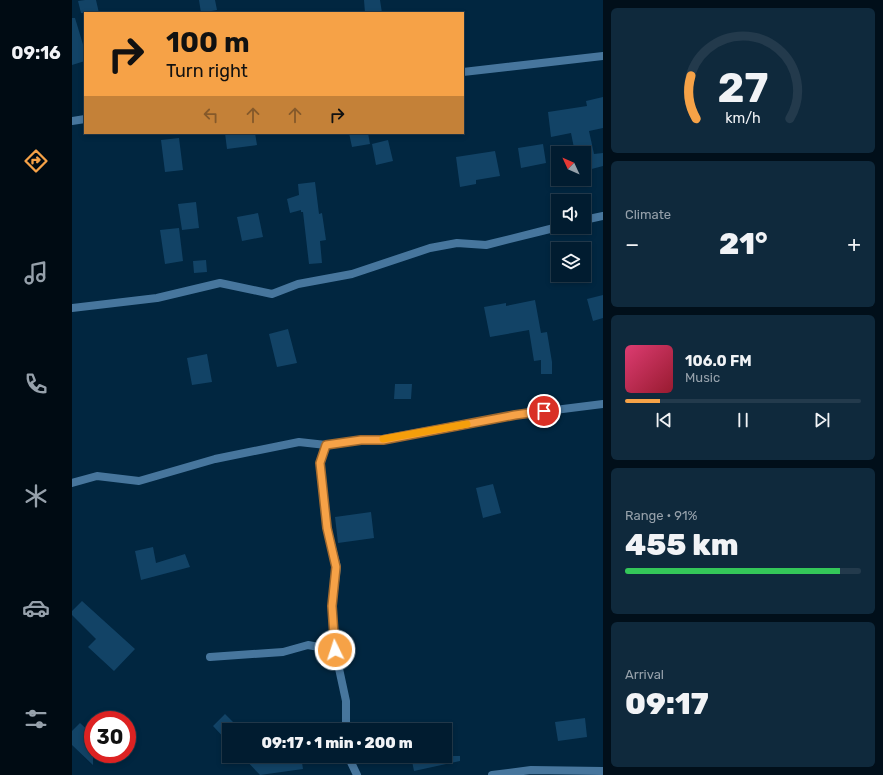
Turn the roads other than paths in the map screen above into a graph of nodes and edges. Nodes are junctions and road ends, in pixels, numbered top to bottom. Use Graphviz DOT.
graph roads {
  1 [pos="603,56"];
  2 [pos="464,72"];
  3 [pos="84,119"];
  4 [pos="72,121"];
  5 [pos="603,216"];
  6 [pos="591,219"];
  7 [pos="551,229"];
  8 [pos="72,308"];
  9 [pos="603,404"];
  10 [pos="326,445"];
  11 [pos="72,483"];
  12 [pos="335,650"];
  13 [pos="210,657"];
  14 [pos="346,723"];
  15 [pos="351,763"];
  16 [pos="603,771"];
  17 [pos="357,775"];
  18 [pos="492,775"];
  1 -- 2 [label="street"];
  3 -- 4 [label="street"];
  5 -- 6 [label="street"];
  7 -- 8 [label="street"];
  9 -- 10 [label="street"];
  10 -- 11 [label="street"];
  10 -- 12 [label="street"];
  12 -- 13 [label="street"];
  12 -- 14 [label="street"];
  15 -- 17 [label="street"];
  16 -- 18 [label="street"];
}
